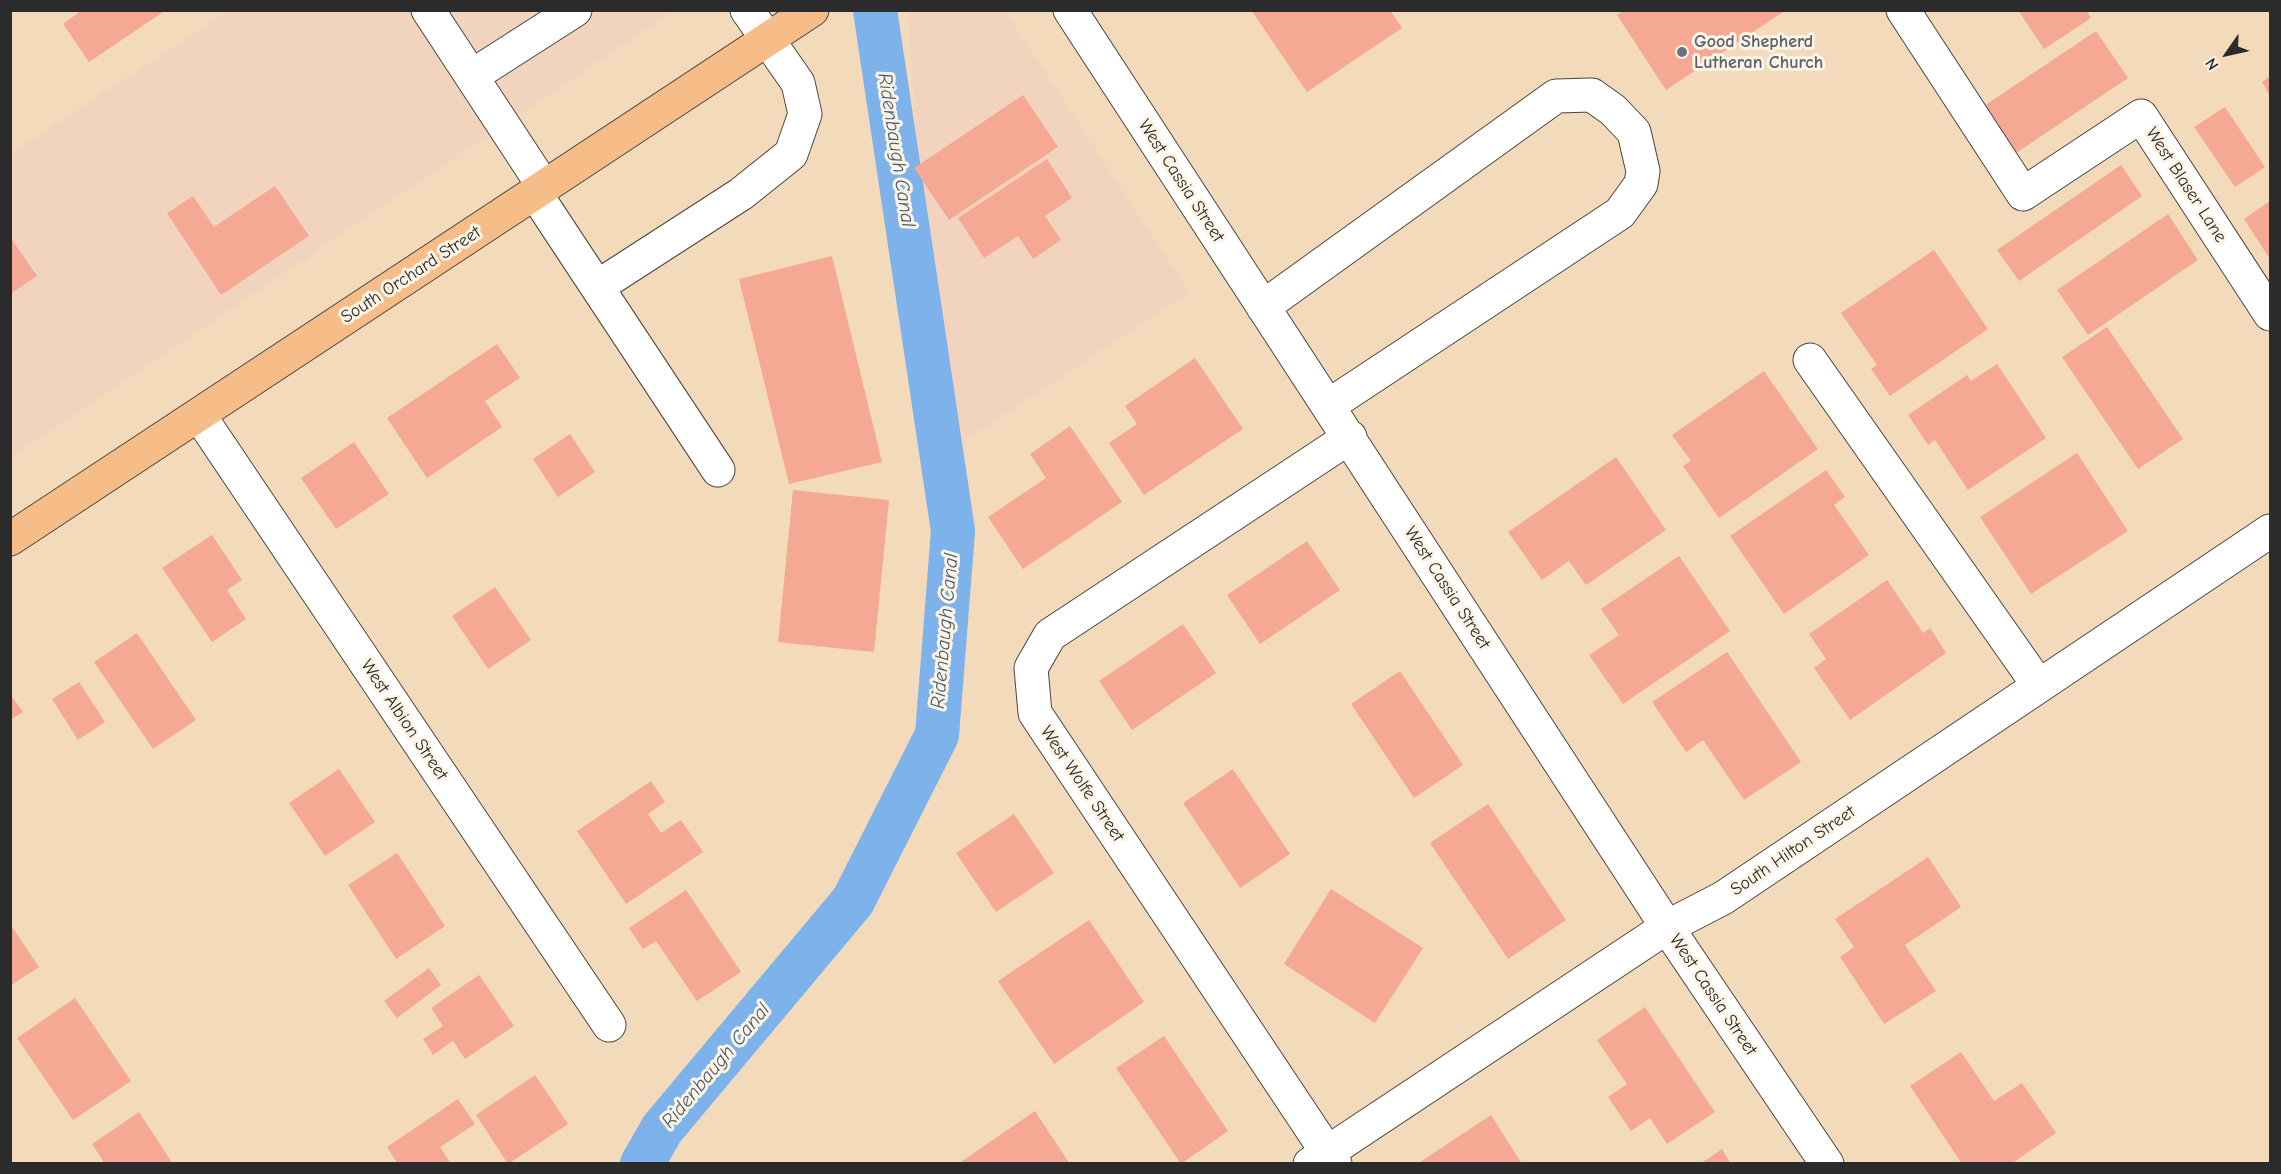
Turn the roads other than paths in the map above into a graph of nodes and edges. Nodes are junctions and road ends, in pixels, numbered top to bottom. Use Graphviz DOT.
graph roads {
  1 [pos="428,10"];
  2 [pos="575,10"];
  3 [pos="747,10"];
  4 [pos="812,10"];
  5 [pos="1070,10"];
  6 [pos="1903,10"];
  7 [pos="767,40"];
  8 [pos="472,76"];
  9 [pos="540,190"];
  10 [pos="597,287"];
  11 [pos="1263,307"];
  12 [pos="2271,314"];
  13 [pos="1810,360"];
  14 [pos="1328,406"];
  15 [pos="199,415"];
  16 [pos="1350,437"];
  17 [pos="718,470"];
  18 [pos="2271,531"];
  19 [pos="10,539"];
  20 [pos="2039,686"];
  21 [pos="1667,927"];
  22 [pos="609,1025"];
  23 [pos="1324,1160"];
  24 [pos="1827,1164"];
  1 -- 8 [label="street"];
  2 -- 8 [label="street"];
  3 -- 7 [label="street"];
  4 -- 7 [label="main road, South Orchard Street"];
  5 -- 11 [label="street, West Cassia Street"];
  6 -- 12 [label="street, West Blaser Lane"];
  7 -- 9 [label="main road, South Orchard Street"];
  7 -- 10 [label="street"];
  8 -- 9 [label="street"];
  9 -- 10 [label="street"];
  9 -- 15 [label="main road, South Orchard Street"];
  10 -- 17 [label="street"];
  11 -- 14 [label="street, West Cassia Street"];
  11 -- 14 [label="street"];
  13 -- 20 [label="street"];
  14 -- 16 [label="street, West Cassia Street"];
  15 -- 19 [label="main road, South Orchard Street"];
  15 -- 22 [label="street, West Albion Street"];
  16 -- 21 [label="street, West Cassia Street"];
  16 -- 23 [label="street, West Wolfe Street"];
  18 -- 20 [label="street, South Hilton Street"];
  20 -- 21 [label="street, South Hilton Street"];
  21 -- 23 [label="street, South Hilton Street"];
  21 -- 24 [label="street, West Cassia Street"];
}
